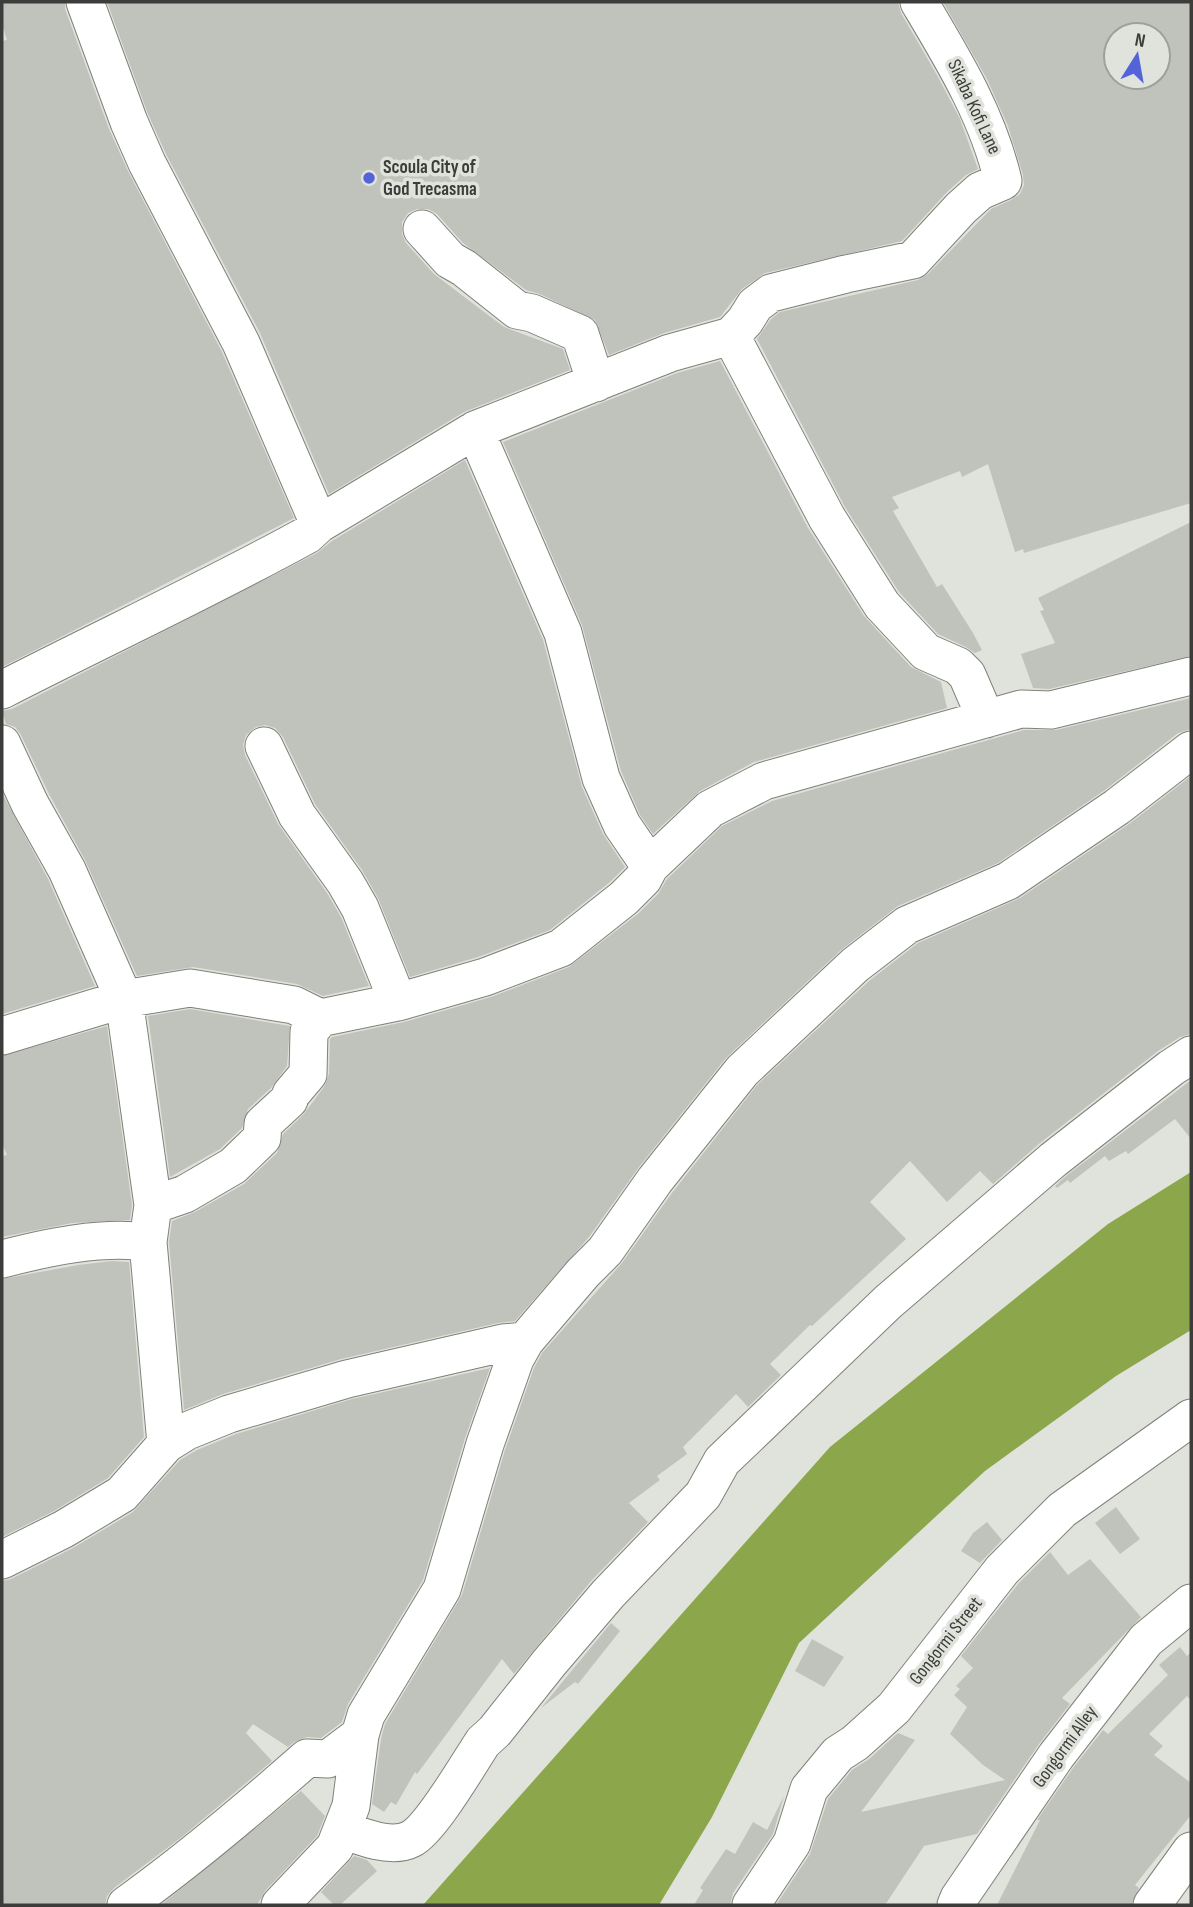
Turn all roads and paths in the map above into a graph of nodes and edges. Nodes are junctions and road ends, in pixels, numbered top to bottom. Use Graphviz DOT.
graph roads {
  1 [pos="85,2"];
  2 [pos="919,2"];
  3 [pos="422,229"];
  4 [pos="731,335"];
  5 [pos="596,383"];
  6 [pos="475,430"];
  7 [pos="319,524"];
  8 [pos="1191,676"];
  9 [pos="2,690"];
  10 [pos="986,719"];
  11 [pos="2,744"];
  12 [pos="264,746"];
  13 [pos="1191,750"];
  14 [pos="16,811"];
  15 [pos="650,866"];
  16 [pos="124,999"];
  17 [pos="398,1002"];
  18 [pos="320,1018"];
  19 [pos="2,1035"];
  20 [pos="1191,1055"];
  21 [pos="153,1205"];
  22 [pos="148,1242"];
  23 [pos="2,1259"];
  24 [pos="525,1341"];
  25 [pos="1191,1418"];
  26 [pos="166,1444"];
  27 [pos="2,1560"];
  28 [pos="1191,1603"];
  29 [pos="360,1735"];
  30 [pos="342,1829"];
  31 [pos="1191,1851"];
  32 [pos="126,1905"];
  33 [pos="280,1905"];
  34 [pos="751,1905"];
  35 [pos="956,1905"];
  36 [pos="1152,1905"];
  1 -- 7 [label="street"];
  2 -- 4 [label="street, Sikaba Kofi Lane"];
  3 -- 5 [label="street"];
  4 -- 5 [label="street"];
  4 -- 10 [label="street"];
  5 -- 6 [label="street"];
  6 -- 7 [label="street"];
  6 -- 15 [label="street"];
  7 -- 9 [label="street"];
  8 -- 10 [label="street"];
  10 -- 15 [label="street"];
  11 -- 14 [label="street"];
  12 -- 17 [label="street"];
  13 -- 24 [label="street"];
  14 -- 16 [label="street"];
  15 -- 17 [label="street"];
  16 -- 18 [label="street"];
  16 -- 19 [label="street"];
  16 -- 21 [label="street"];
  17 -- 18 [label="street"];
  18 -- 21 [label="street"];
  20 -- 30 [label="street"];
  21 -- 22 [label="street"];
  22 -- 23 [label="street"];
  22 -- 26 [label="street"];
  24 -- 26 [label="street"];
  24 -- 29 [label="street"];
  25 -- 34 [label="street, Gongormi Street"];
  26 -- 27 [label="street"];
  28 -- 35 [label="street, Gongormi Alley"];
  29 -- 30 [label="street"];
  29 -- 32 [label="street"];
  30 -- 33 [label="street"];
  31 -- 36 [label="street"];
}
